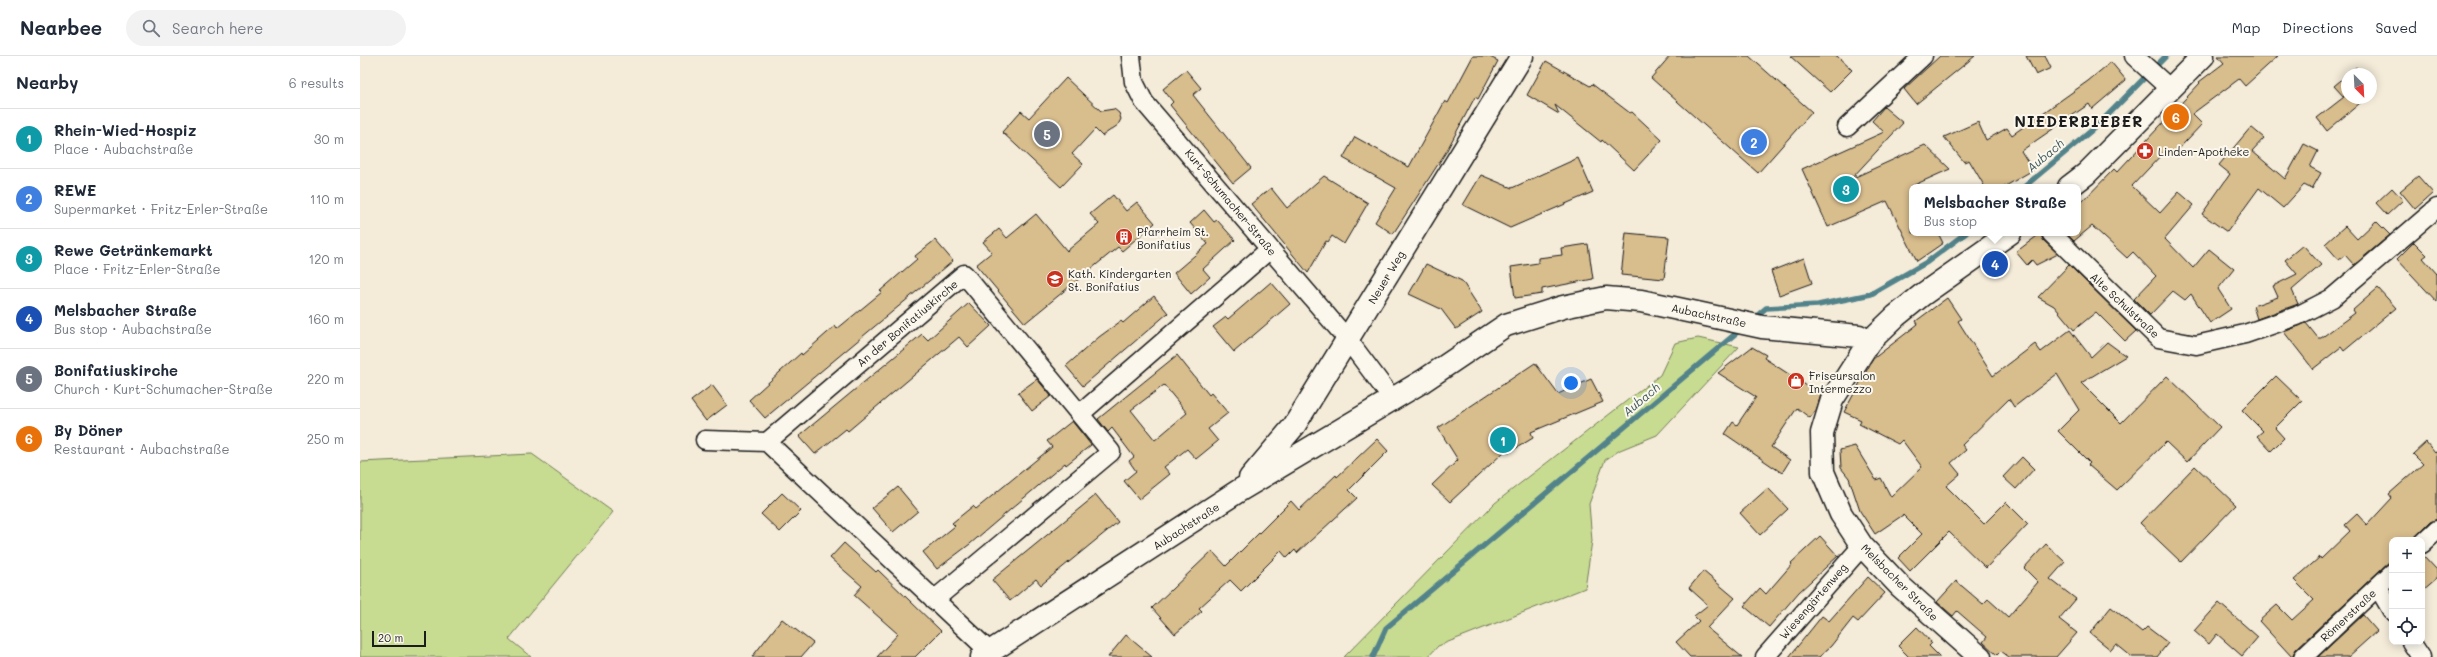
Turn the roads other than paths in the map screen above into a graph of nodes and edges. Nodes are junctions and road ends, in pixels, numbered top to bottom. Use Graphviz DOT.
graph roads {
  1 [pos="1131,56"];
  2 [pos="1522,56"];
  3 [pos="1923,56"];
  4 [pos="2203,56"];
  5 [pos="2138,59"];
  6 [pos="2163,83"];
  7 [pos="1847,127"];
  8 [pos="2073,184"];
  9 [pos="2437,208"];
  10 [pos="2006,236"];
  11 [pos="2054,236"];
  12 [pos="1270,249"];
  13 [pos="1348,340"];
  14 [pos="1869,342"];
  15 [pos="1393,400"];
  16 [pos="1080,414"];
  17 [pos="705,440"];
  18 [pos="767,442"];
  19 [pos="1240,490"];
  20 [pos="2437,530"];
  21 [pos="2425,541"];
  22 [pos="1862,546"];
  23 [pos="2389,576"];
  24 [pos="2378,587"];
  25 [pos="934,600"];
  26 [pos="2391,609"];
  27 [pos="2413,645"];
  28 [pos="985,654"];
  29 [pos="1765,657"];
  30 [pos="1980,657"];
  31 [pos="2303,657"];
  32 [pos="2420,657"];
  1 -- 12 [label="street, Kurt-Schumacher-Straße"];
  2 -- 13 [label="street, Neuer Weg"];
  3 -- 7 [label="street"];
  4 -- 6 [label="street"];
  5 -- 6 [label="street"];
  6 -- 8 [label="street"];
  9 -- 11 [label="street, Alte Schulstraße"];
  10 -- 14 [label="street"];
  12 -- 13 [label="street, Kurt-Schumacher-Straße"];
  12 -- 16 [label="street"];
  13 -- 15 [label="street"];
  13 -- 19 [label="street, Neuer Weg"];
  14 -- 15 [label="street, Aubachstraße"];
  14 -- 22 [label="street, Melsbacher Straße"];
  15 -- 19 [label="street, Aubachstraße"];
  16 -- 18 [label="street, An der Bonifatiuskirche"];
  16 -- 25 [label="street, An der Bonifatiuskirche"];
  17 -- 18 [label="street"];
  18 -- 25 [label="street"];
  19 -- 28 [label="street, Aubachstraße"];
  20 -- 21 [label="street"];
  22 -- 29 [label="street, Wiesengärtenweg"];
  22 -- 30 [label="street, Melsbacher Straße"];
  23 -- 24 [label="street, Römerstraße"];
  24 -- 26 [label="street"];
  24 -- 31 [label="street, Römerstraße"];
  25 -- 28 [label="street"];
  27 -- 32 [label="street"];
}
